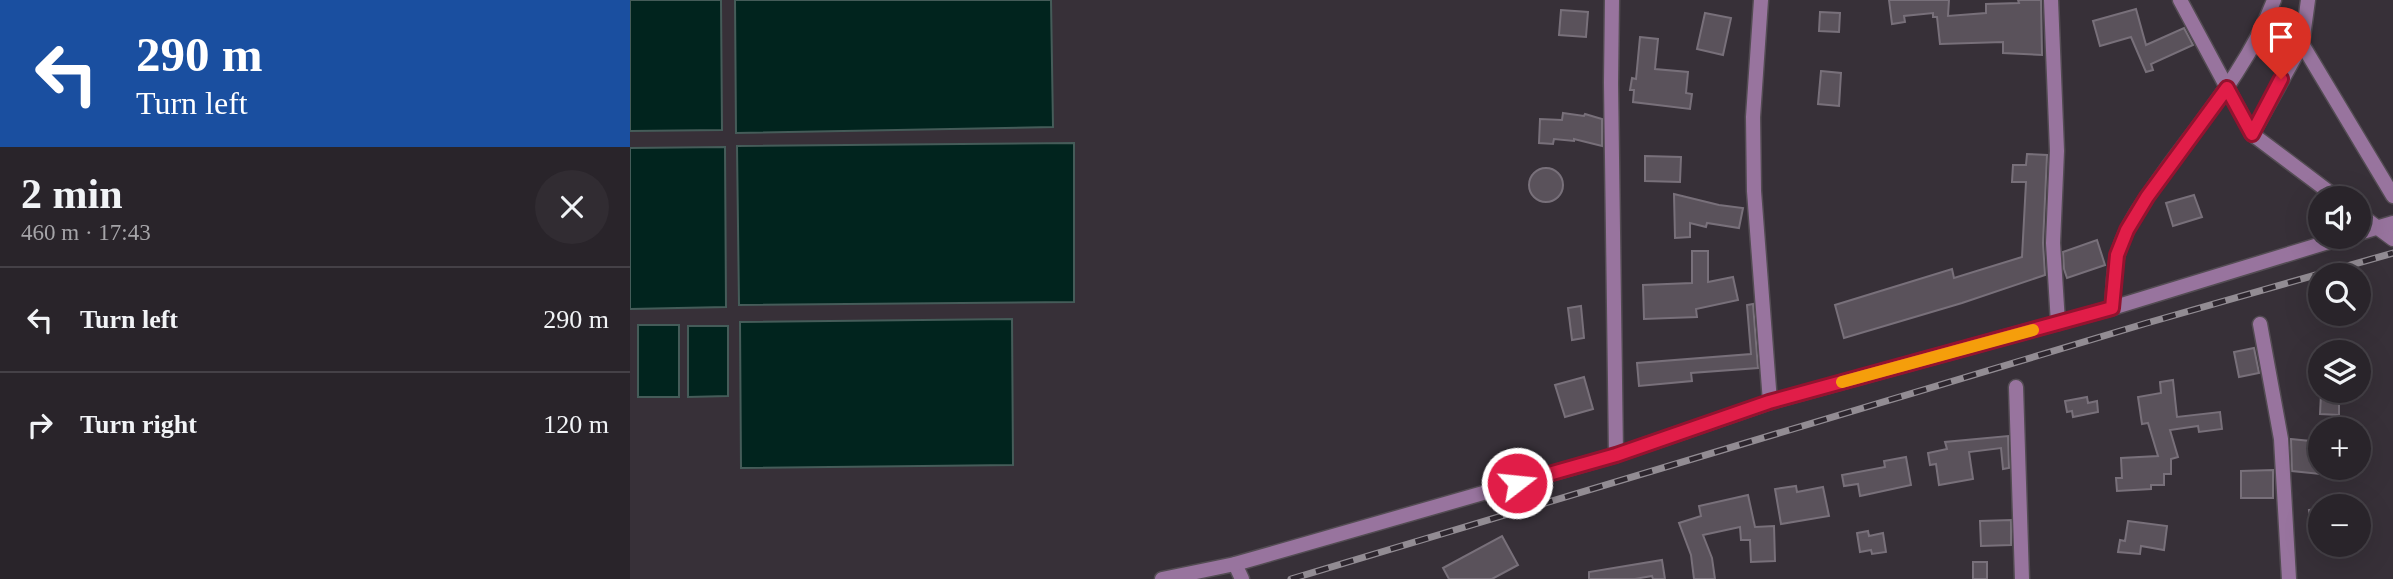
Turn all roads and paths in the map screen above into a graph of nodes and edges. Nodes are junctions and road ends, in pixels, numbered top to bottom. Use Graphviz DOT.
graph roads {
  1 [pos="1612,0"];
  2 [pos="1761,0"];
  3 [pos="2051,0"];
  4 [pos="2180,0"];
  5 [pos="2274,0"];
  6 [pos="2308,0"];
  7 [pos="2302,44"];
  8 [pos="2227,88"];
  9 [pos="2252,134"];
  10 [pos="2321,186"];
  11 [pos="2393,196"];
  12 [pos="2371,223"];
  13 [pos="2393,223"];
  14 [pos="2377,228"];
  15 [pos="2371,230"];
  16 [pos="2393,239"];
  17 [pos="2308,248"];
  18 [pos="2112,308"];
  19 [pos="2058,323"];
  20 [pos="2260,324"];
  21 [pos="2016,387"];
  22 [pos="1769,402"];
  23 [pos="1616,455"];
  24 [pos="1236,564"];
  25 [pos="1162,579"];
  26 [pos="1242,579"];
  27 [pos="2022,579"];
  28 [pos="2289,579"];
  1 -- 23 [label="street"];
  2 -- 22 [label="street"];
  3 -- 19 [label="street"];
  4 -- 8 [label="street"];
  5 -- 8 [label="street"];
  6 -- 7 [label="street"];
  7 -- 9 [label="street"];
  7 -- 11 [label="street"];
  8 -- 9 [label="street"];
  8 -- 18 [label="street"];
  9 -- 10 [label="street"];
  12 -- 14 [label="street"];
  13 -- 14 [label="street"];
  14 -- 15 [label="street"];
  14 -- 16 [label="street"];
  17 -- 18 [label="street"];
  18 -- 19 [label="street"];
  19 -- 22 [label="street"];
  20 -- 28 [label="street"];
  21 -- 27 [label="street"];
  22 -- 23 [label="street"];
  23 -- 24 [label="street"];
  24 -- 25 [label="street"];
  24 -- 26 [label="street"];
}
